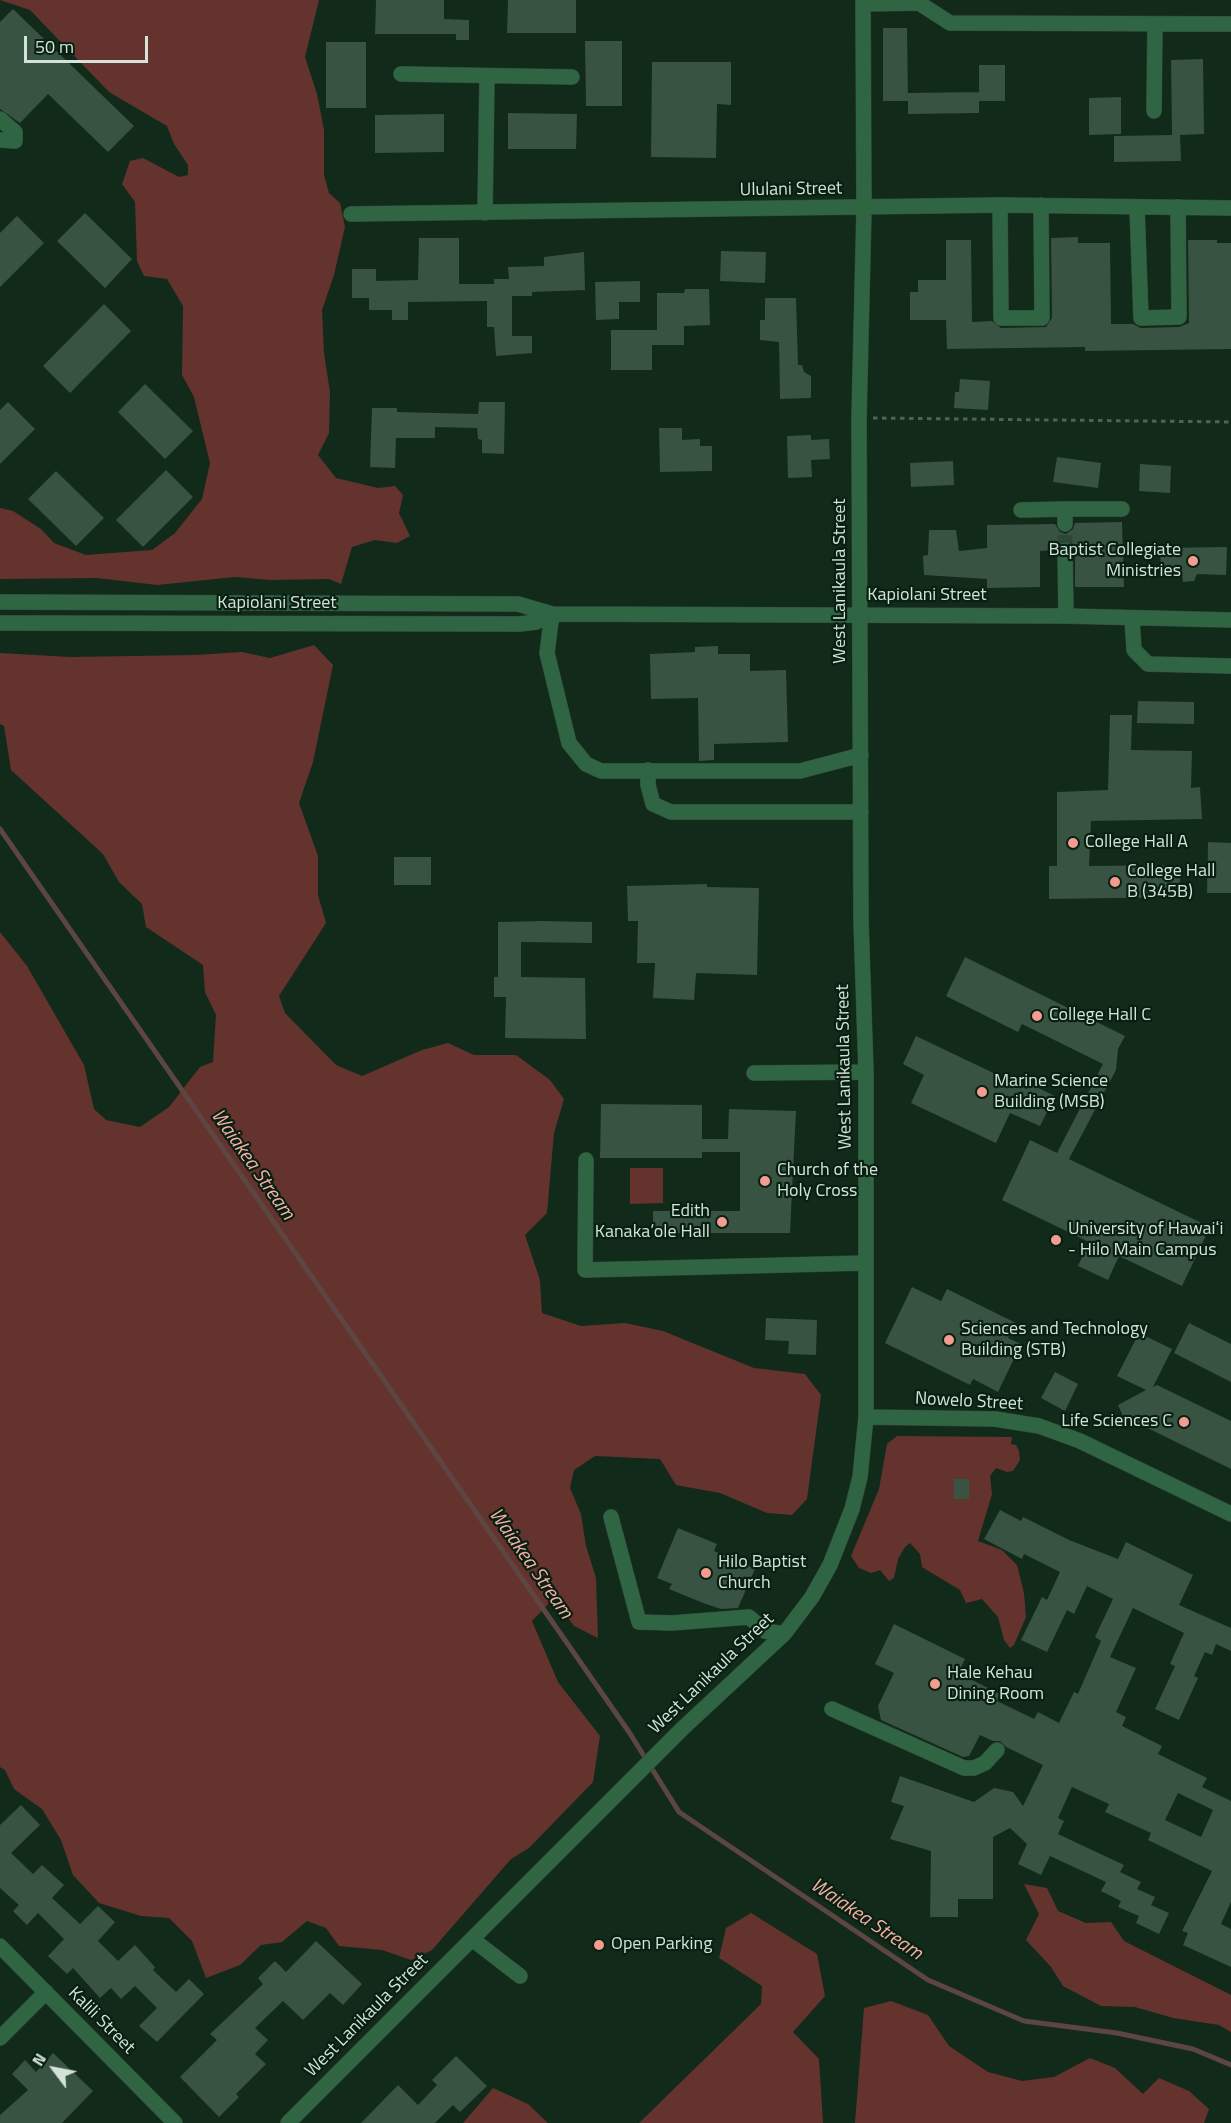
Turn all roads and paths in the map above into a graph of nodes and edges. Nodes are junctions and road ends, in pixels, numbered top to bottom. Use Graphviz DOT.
graph roads {
  1 [pos="863,2"];
  2 [pos="1155,24"];
  3 [pos="1231,24"];
  4 [pos="401,74"];
  5 [pos="488,76"];
  6 [pos="572,77"];
  7 [pos="1154,111"];
  8 [pos="0,119"];
  9 [pos="0,140"];
  10 [pos="1000,205"];
  11 [pos="1041,205"];
  12 [pos="1137,207"];
  13 [pos="1178,207"];
  14 [pos="1231,208"];
  15 [pos="864,209"];
  16 [pos="485,213"];
  17 [pos="351,214"];
  18 [pos="859,418"];
  19 [pos="1231,422"];
  20 [pos="1122,509"];
  21 [pos="1021,510"];
  22 [pos="1065,550"];
  23 [pos="0,602"];
  24 [pos="552,614"];
  25 [pos="861,615"];
  26 [pos="1065,616"];
  27 [pos="1132,618"];
  28 [pos="1231,620"];
  29 [pos="0,623"];
  30 [pos="1231,666"];
  31 [pos="861,755"];
  32 [pos="648,770"];
  33 [pos="861,812"];
  34 [pos="866,1072"];
  35 [pos="754,1073"];
  36 [pos="586,1160"];
  37 [pos="865,1263"];
  38 [pos="866,1417"];
  39 [pos="1231,1514"];
  40 [pos="611,1517"];
  41 [pos="784,1634"];
  42 [pos="832,1709"];
  43 [pos="997,1750"];
  44 [pos="472,1938"];
  45 [pos="0,1946"];
  46 [pos="520,1976"];
  47 [pos="46,1992"];
  48 [pos="0,2038"];
  49 [pos="175,2123"];
  50 [pos="288,2123"];
  1 -- 2 [label="street"];
  1 -- 15 [label="street, West Lanikaula Street"];
  2 -- 3 [label="street"];
  2 -- 7 [label="street"];
  4 -- 5 [label="street"];
  5 -- 6 [label="street"];
  5 -- 16 [label="street"];
  8 -- 9 [label="street"];
  10 -- 11 [label="street, Ululani Street"];
  10 -- 11 [label="street"];
  10 -- 15 [label="street, Ululani Street"];
  11 -- 12 [label="street, Ululani Street"];
  12 -- 13 [label="street, Ululani Street"];
  12 -- 13 [label="street"];
  13 -- 14 [label="street, Ululani Street"];
  15 -- 16 [label="street, Ululani Street"];
  15 -- 18 [label="street, West Lanikaula Street"];
  16 -- 17 [label="street, Ululani Street"];
  18 -- 19 [label="path"];
  18 -- 25 [label="street, West Lanikaula Street"];
  20 -- 21 [label="street"];
  22 -- 26 [label="street"];
  23 -- 24 [label="street, Kapiolani Street"];
  24 -- 25 [label="street, Kapiolani Street"];
  24 -- 29 [label="street, Kapiolani Street"];
  24 -- 32 [label="street"];
  25 -- 26 [label="street, Kapiolani Street"];
  25 -- 31 [label="street, West Lanikaula Street"];
  26 -- 27 [label="street, Kapiolani Street"];
  27 -- 28 [label="street, Kapiolani Street"];
  27 -- 30 [label="street"];
  31 -- 32 [label="street"];
  31 -- 33 [label="street, West Lanikaula Street"];
  32 -- 33 [label="street"];
  33 -- 34 [label="street, West Lanikaula Street"];
  34 -- 35 [label="street"];
  34 -- 37 [label="street, West Lanikaula Street"];
  36 -- 37 [label="street"];
  37 -- 38 [label="street, West Lanikaula Street"];
  38 -- 39 [label="street, Nowelo Street"];
  38 -- 41 [label="street, West Lanikaula Street"];
  40 -- 41 [label="street"];
  41 -- 44 [label="street, West Lanikaula Street"];
  42 -- 43 [label="street"];
  44 -- 46 [label="street"];
  44 -- 50 [label="street, West Lanikaula Street"];
  45 -- 47 [label="street, Kalili Street"];
  47 -- 48 [label="street"];
  47 -- 49 [label="street, Kalili Street"];
}
